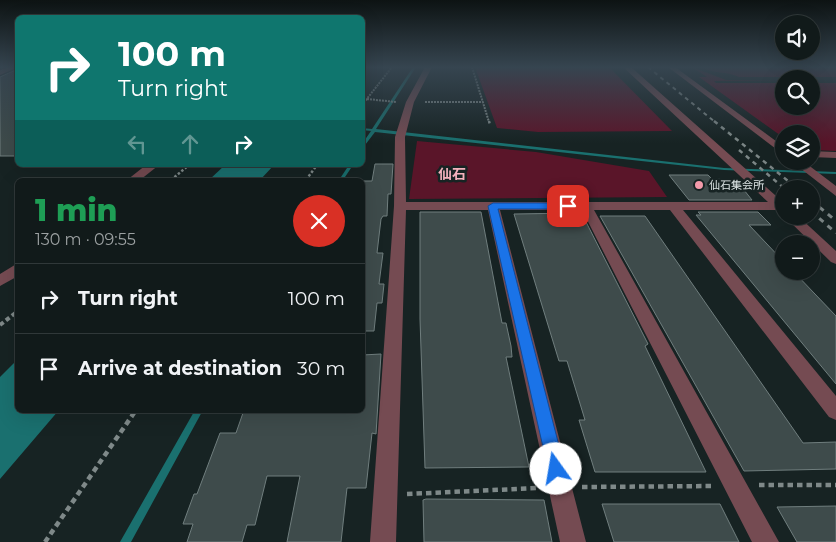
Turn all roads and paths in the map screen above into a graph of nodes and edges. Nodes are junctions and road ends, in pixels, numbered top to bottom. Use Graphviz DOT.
graph roads {
  1 [pos="372,92"];
  2 [pos="415,92"];
  3 [pos="480,92"];
  4 [pos="655,92"];
  5 [pos="705,92"];
  6 [pos="367,99"];
  7 [pos="365,101"];
  8 [pos="385,101"];
  9 [pos="410,102"];
  10 [pos="483,102"];
  11 [pos="490,125"];
  12 [pos="775,145"];
  13 [pos="820,154"];
  14 [pos="836,155"];
  15 [pos="150,167"];
  16 [pos="187,167"];
  17 [pos="316,167"];
  18 [pos="809,170"];
  19 [pos="136,178"];
  20 [pos="173,178"];
  21 [pos="307,178"];
  22 [pos="836,192"];
  23 [pos="775,202"];
  24 [pos="400,206"];
  25 [pos="493,206"];
  26 [pos="586,206"];
  27 [pos="674,207"];
  28 [pos="775,208"];
  29 [pos="800,225"];
  30 [pos="836,259"];
  31 [pos="15,270"];
  32 [pos="0,281"];
  33 [pos="15,314"];
  34 [pos="0,326"];
  35 [pos="836,411"];
  36 [pos="134,413"];
  37 [pos="836,485"];
  38 [pos="737,486"];
  39 [pos="561,487"];
  40 [pos="386,495"];
  41 [pos="45,542"];
  42 [pos="383,542"];
  43 [pos="573,542"];
  44 [pos="766,542"];
  1 -- 6 [label="path"];
  2 -- 9 [label="street"];
  3 -- 10 [label="path"];
  4 -- 23 [label="street"];
  5 -- 12 [label="street"];
  6 -- 7 [label="path"];
  6 -- 8 [label="path"];
  9 -- 10 [label="path"];
  9 -- 24 [label="street"];
  10 -- 11 [label="path"];
  13 -- 14 [label="street"];
  15 -- 19 [label="street"];
  16 -- 20 [label="path"];
  17 -- 21 [label="path"];
  18 -- 22 [label="street"];
  24 -- 25 [label="street"];
  24 -- 40 [label="street"];
  25 -- 26 [label="street"];
  25 -- 39 [label="street"];
  26 -- 27 [label="street"];
  26 -- 38 [label="street"];
  27 -- 28 [label="street"];
  27 -- 35 [label="street"];
  29 -- 30 [label="street"];
  31 -- 32 [label="street"];
  33 -- 34 [label="path"];
  36 -- 41 [label="path"];
  37 -- 38 [label="path"];
  38 -- 39 [label="path"];
  38 -- 44 [label="street"];
  39 -- 40 [label="path"];
  39 -- 43 [label="street"];
  40 -- 42 [label="street"];
}
